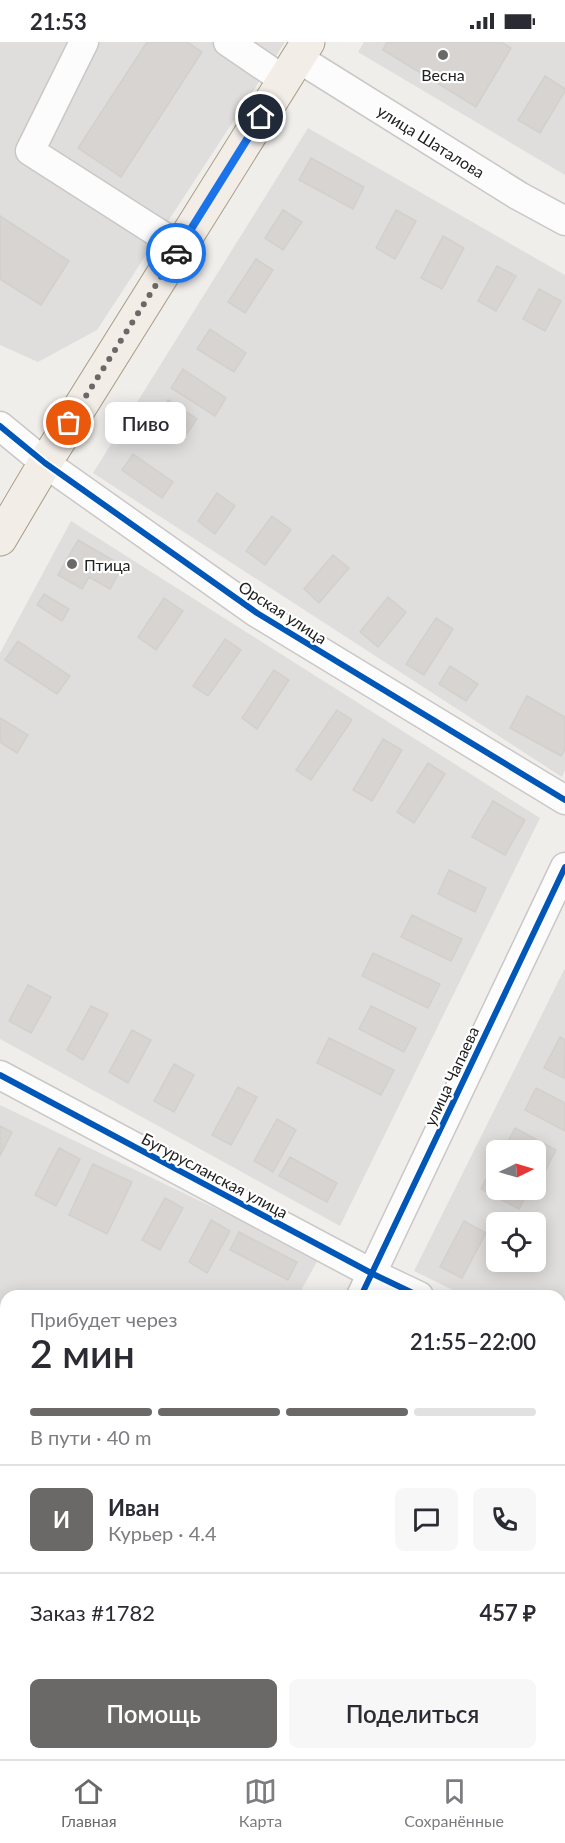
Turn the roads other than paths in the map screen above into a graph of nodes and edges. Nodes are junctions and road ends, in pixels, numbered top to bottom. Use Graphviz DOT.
graph roads {
  1 [pos="84,42"];
  2 [pos="228,42"];
  3 [pos="297,60"];
  4 [pos="565,221"];
  5 [pos="180,247"];
  6 [pos="0,426"];
  7 [pos="45,463"];
  8 [pos="0,538"];
  9 [pos="565,800"];
  10 [pos="565,867"];
  11 [pos="0,1075"];
  12 [pos="367,1285"];
  13 [pos="391,1290"];
  1 -- 5 [label="street"];
  2 -- 3 [label="street, улица Шаталова"];
  3 -- 4 [label="street, улица Шаталова"];
  3 -- 5 [label="main road"];
  5 -- 7 [label="main road"];
  6 -- 7 [label="street, Орская улица"];
  7 -- 8 [label="main road"];
  7 -- 9 [label="street, Орская улица"];
  10 -- 12 [label="street, улица Чапаева"];
  11 -- 12 [label="street, Бугурусланская улица"];
  12 -- 13 [label="street, Бугурусланская улица"];
}
